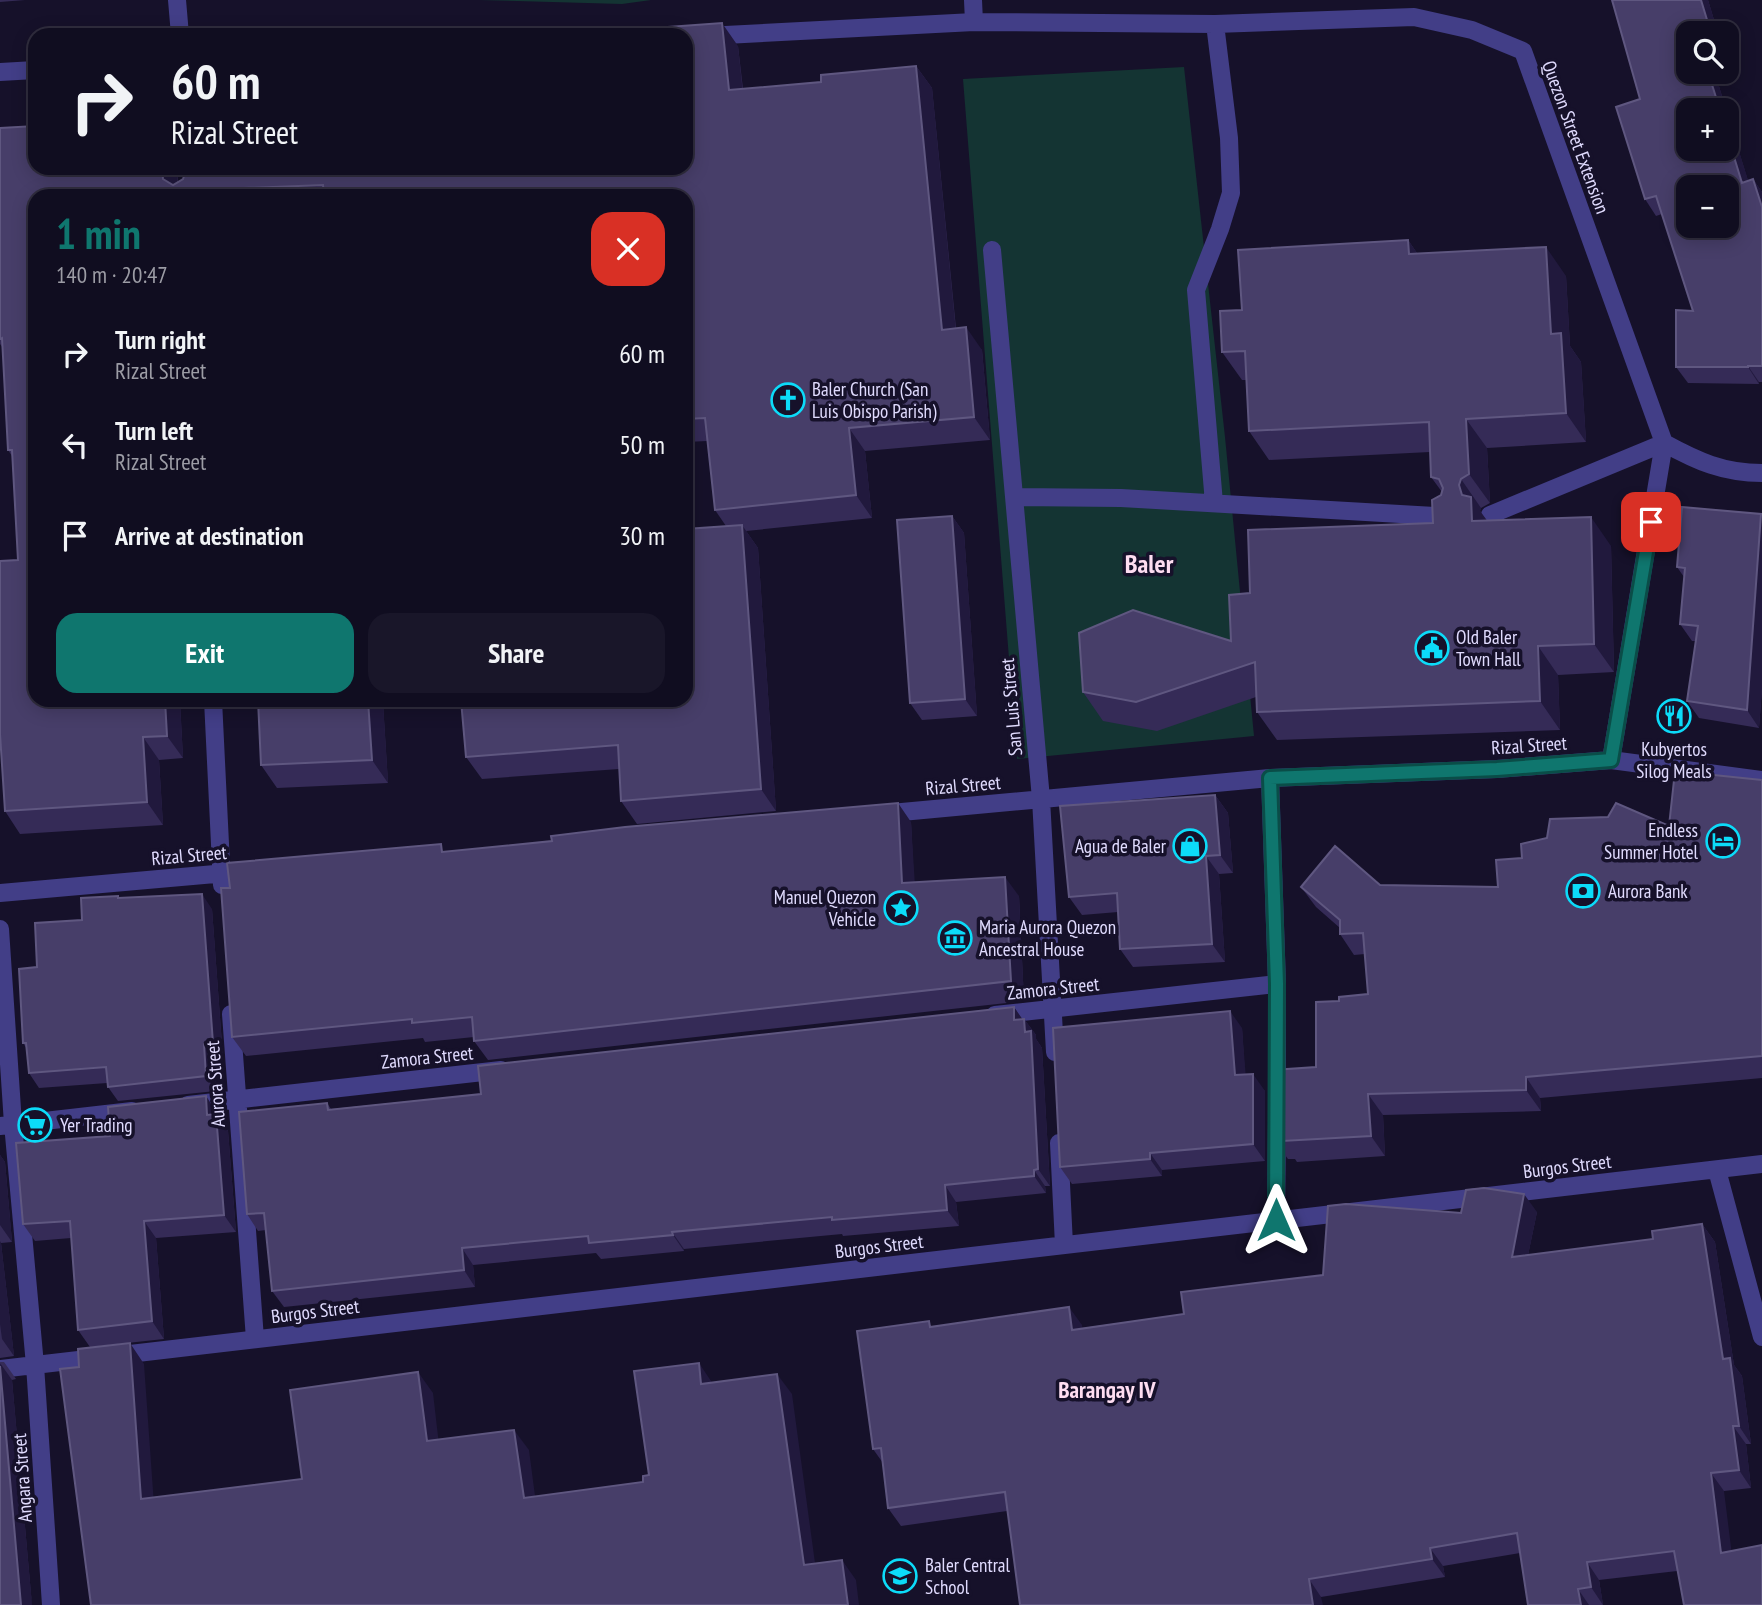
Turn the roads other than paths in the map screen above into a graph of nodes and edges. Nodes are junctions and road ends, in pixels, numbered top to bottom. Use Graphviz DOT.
graph roads {
  1 [pos="177,0"];
  2 [pos="973,0"];
  3 [pos="974,22"];
  4 [pos="1215,23"];
  5 [pos="179,28"];
  6 [pos="693,37"];
  7 [pos="28,70"];
  8 [pos="0,72"];
  9 [pos="992,250"];
  10 [pos="1664,443"];
  11 [pos="1762,473"];
  12 [pos="1014,497"];
  13 [pos="1214,503"];
  14 [pos="1490,515"];
  15 [pos="1452,517"];
  16 [pos="213,707"];
  17 [pos="1611,760"];
  18 [pos="1270,778"];
  19 [pos="1762,780"];
  20 [pos="1041,799"];
  21 [pos="860,816"];
  22 [pos="263,870"];
  23 [pos="221,874"];
  24 [pos="0,893"];
  25 [pos="223,900"];
  26 [pos="0,929"];
  27 [pos="1277,984"];
  28 [pos="229,993"];
  29 [pos="1052,1009"];
  30 [pos="983,1017"];
  31 [pos="1055,1065"];
  32 [pos="513,1069"];
  33 [pos="237,1099"];
  34 [pos="171,1107"];
  35 [pos="145,1110"];
  36 [pos="1058,1120"];
  37 [pos="7,1125"];
  38 [pos="1762,1164"];
  39 [pos="1717,1170"];
  40 [pos="1276,1220"];
  41 [pos="1065,1245"];
  42 [pos="1762,1337"];
  43 [pos="255,1339"];
  44 [pos="36,1365"];
  45 [pos="0,1369"];
  46 [pos="51,1605"];
  1 -- 5 [label="street"];
  2 -- 3 [label="street"];
  3 -- 4 [label="street, Quezon Street Extension"];
  3 -- 6 [label="street, Quezon Street Extension"];
  4 -- 10 [label="street, Quezon Street Extension"];
  4 -- 13 [label="street"];
  7 -- 8 [label="street"];
  9 -- 12 [label="street, San Luis Street"];
  10 -- 11 [label="street"];
  10 -- 14 [label="street"];
  10 -- 17 [label="street"];
  12 -- 13 [label="street"];
  12 -- 20 [label="street, San Luis Street"];
  13 -- 15 [label="street"];
  16 -- 23 [label="street"];
  17 -- 18 [label="street, Rizal Street"];
  17 -- 19 [label="street, Rizal Street"];
  18 -- 20 [label="street, Rizal Street"];
  18 -- 27 [label="street"];
  20 -- 21 [label="street, Rizal Street"];
  20 -- 29 [label="street, San Luis Street"];
  22 -- 23 [label="street, Rizal Street"];
  23 -- 24 [label="street, Rizal Street"];
  23 -- 25 [label="street"];
  26 -- 37 [label="street, Angara Street"];
  27 -- 29 [label="street, Zamora Street"];
  27 -- 40 [label="street"];
  28 -- 33 [label="street, Aurora Street"];
  29 -- 30 [label="street, Zamora Street"];
  29 -- 31 [label="street, San Luis Street"];
  32 -- 33 [label="street, Zamora Street"];
  33 -- 34 [label="street, Zamora Street"];
  33 -- 43 [label="street, Aurora Street"];
  35 -- 37 [label="street"];
  36 -- 41 [label="street"];
  37 -- 44 [label="street, Angara Street"];
  38 -- 39 [label="street, Burgos Street"];
  39 -- 40 [label="street, Burgos Street"];
  39 -- 42 [label="street"];
  40 -- 41 [label="street, Burgos Street"];
  41 -- 43 [label="street, Burgos Street"];
  43 -- 44 [label="street, Burgos Street"];
  44 -- 45 [label="street, Burgos Street"];
  44 -- 46 [label="street, Angara Street"];
}
